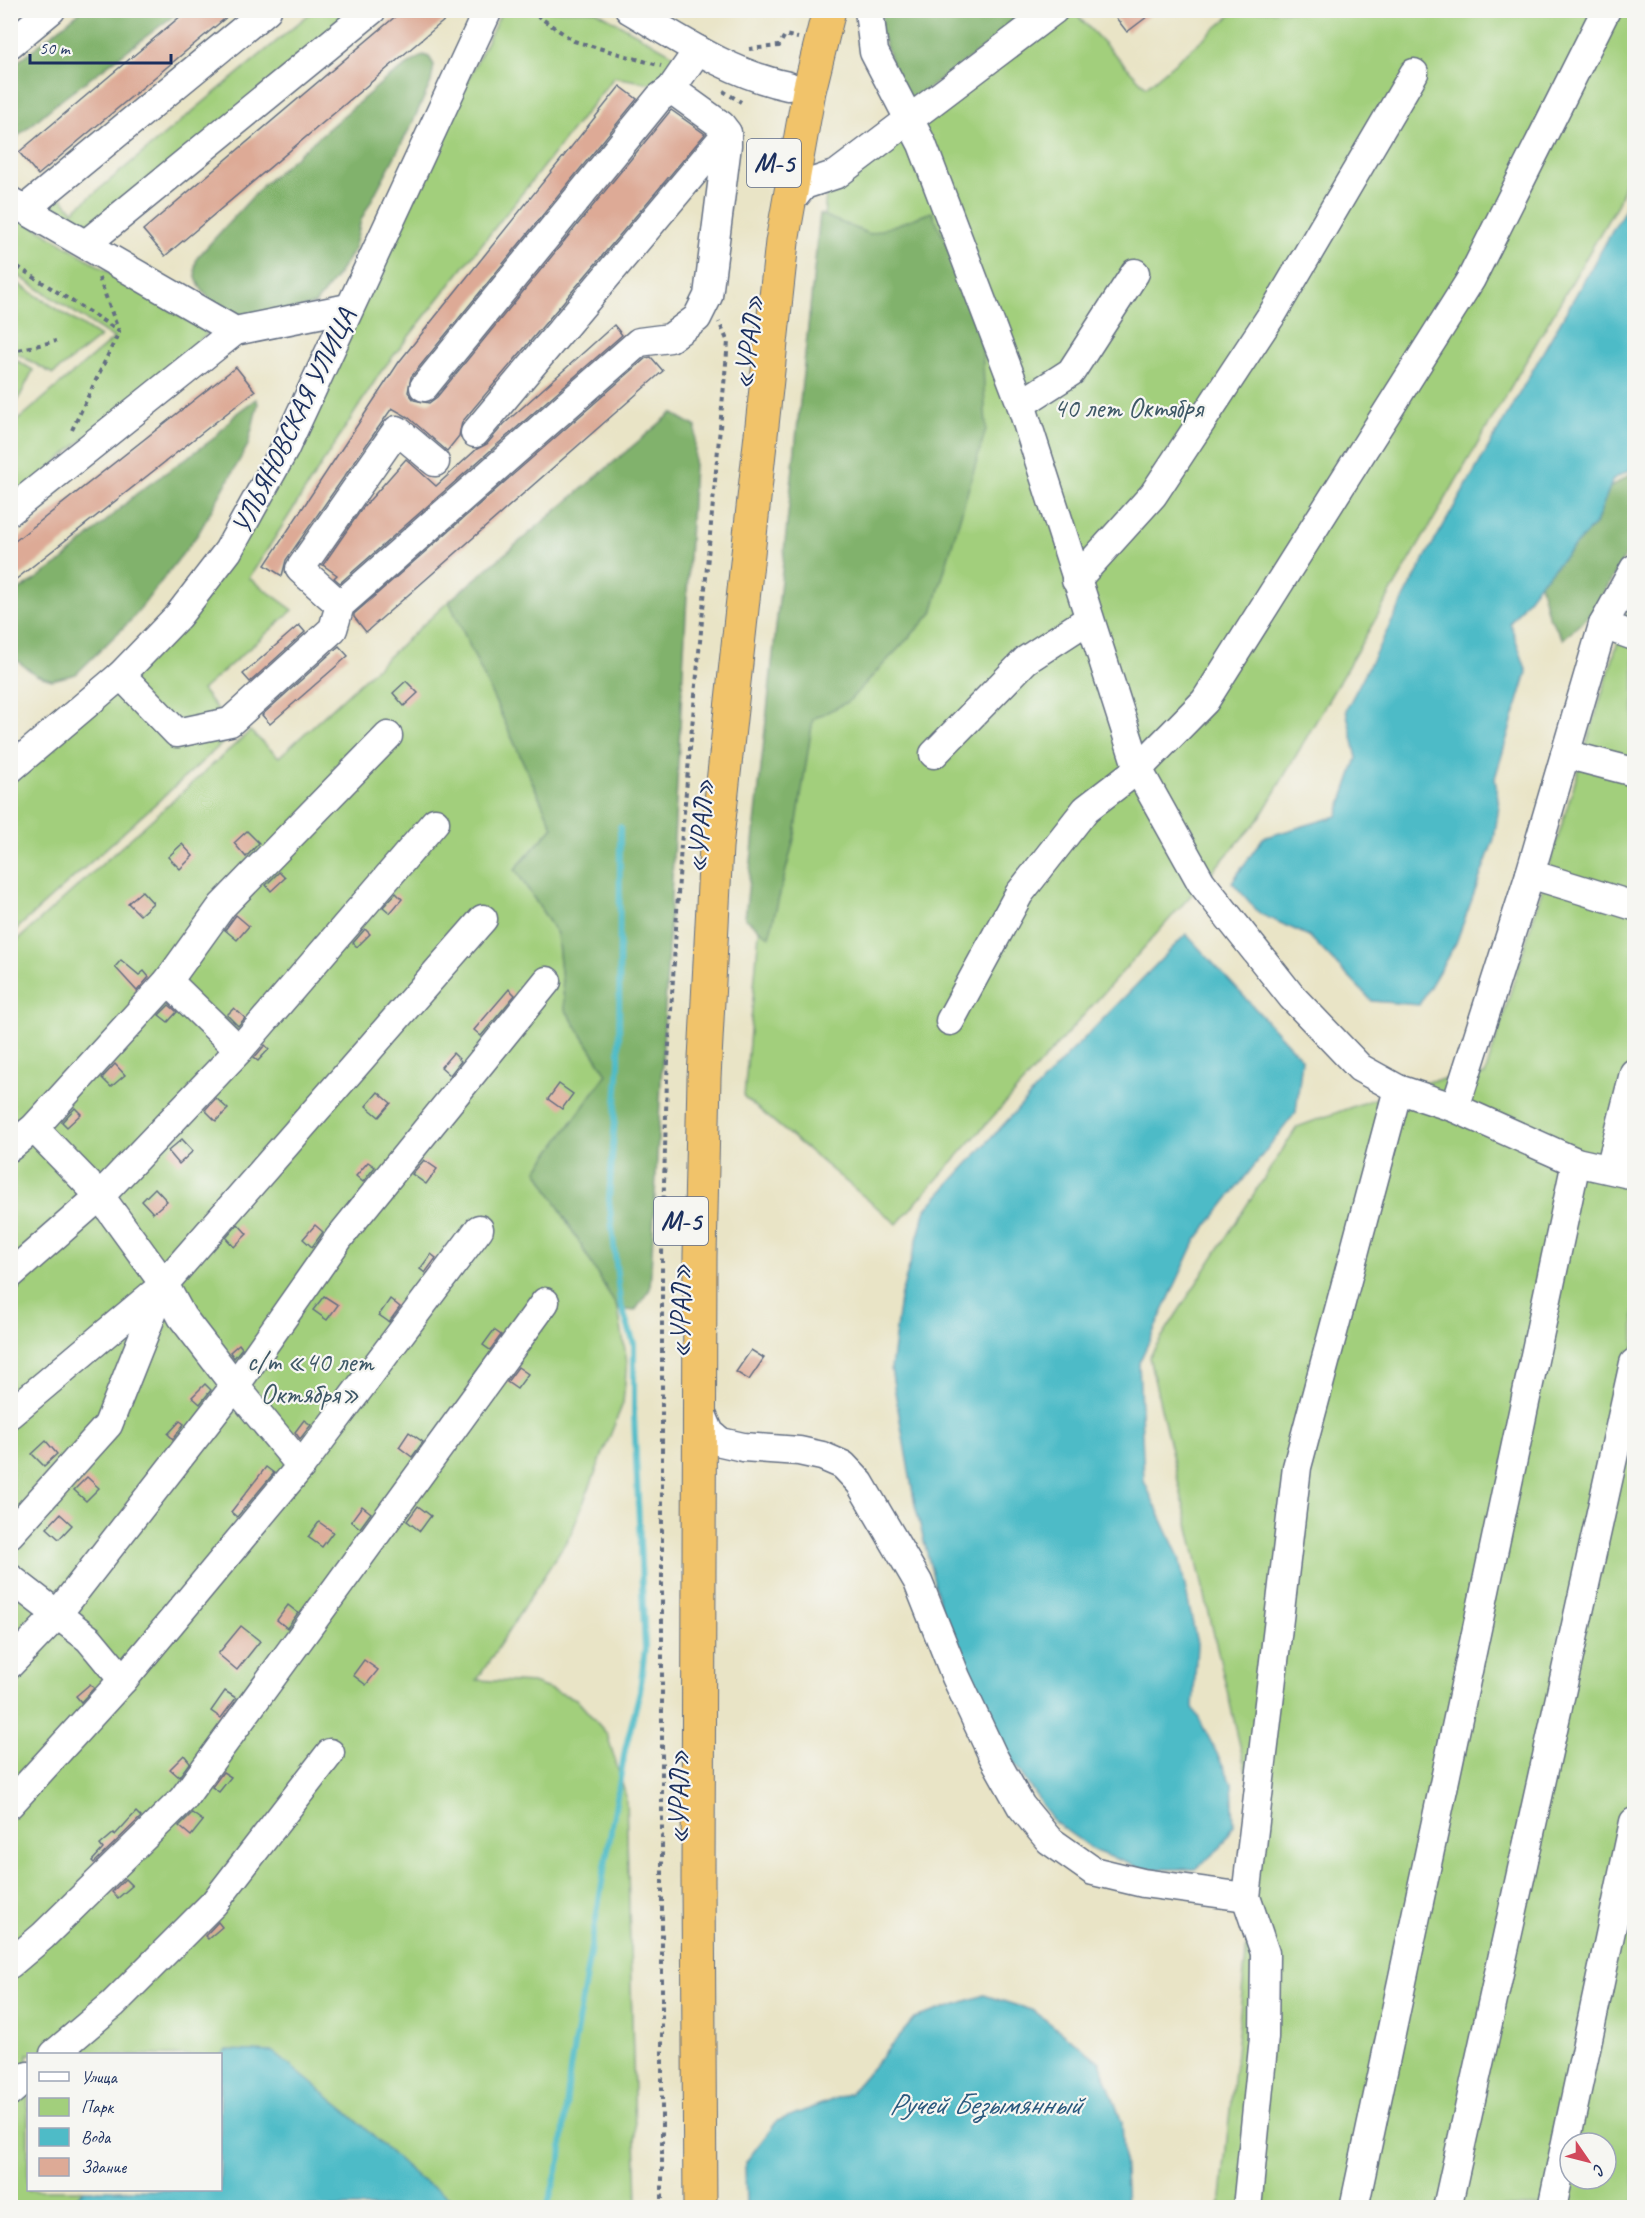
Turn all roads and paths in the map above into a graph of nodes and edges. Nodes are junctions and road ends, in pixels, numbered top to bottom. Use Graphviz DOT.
graph roads {
  1 [pos="51,10"];
  2 [pos="267,10"];
  3 [pos="372,10"];
  4 [pos="488,10"];
  5 [pos="529,10"];
  6 [pos="829,10"];
  7 [pos="869,10"];
  8 [pos="1054,10"];
  9 [pos="1605,10"];
  10 [pos="640,13"];
  11 [pos="804,24"];
  12 [pos="10,44"];
  13 [pos="743,49"];
  14 [pos="685,70"];
  15 [pos="1414,73"];
  16 [pos="799,89"];
  17 [pos="908,121"];
  18 [pos="726,133"];
  19 [pos="797,153"];
  20 [pos="825,179"];
  21 [pos="788,204"];
  22 [pos="18,205"];
  23 [pos="772,241"];
  24 [pos="86,244"];
  25 [pos="10,261"];
  26 [pos="1135,273"];
  27 [pos="348,308"];
  28 [pos="235,331"];
  29 [pos="119,332"];
  30 [pos="56,341"];
  31 [pos="10,352"];
  32 [pos="424,387"];
  33 [pos="1021,404"];
  34 [pos="475,433"];
  35 [pos="68,437"];
  36 [pos="435,462"];
  37 [pos="10,511"];
  38 [pos="1635,569"];
  39 [pos="1076,580"];
  40 [pos="340,605"];
  41 [pos="1089,619"];
  42 [pos="1603,625"];
  43 [pos="1635,636"];
  44 [pos="121,675"];
  45 [pos="388,736"];
  46 [pos="934,754"];
  47 [pos="1565,754"];
  48 [pos="10,769"];
  49 [pos="1138,769"];
  50 [pos="1635,772"];
  51 [pos="435,822"];
  52 [pos="1530,874"];
  53 [pos="1635,906"];
  54 [pos="483,919"];
  55 [pos="168,981"];
  56 [pos="547,981"];
  57 [pos="950,1021"];
  58 [pos="239,1050"];
  59 [pos="1635,1073"];
  60 [pos="1398,1089"];
  61 [pos="1455,1108"];
  62 [pos="34,1128"];
  63 [pos="10,1148"];
  64 [pos="1576,1162"];
  65 [pos="1622,1172"];
  66 [pos="100,1196"];
  67 [pos="479,1229"];
  68 [pos="10,1275"];
  69 [pos="164,1284"];
  70 [pos="545,1302"];
  71 [pos="1635,1363"];
  72 [pos="235,1386"];
  73 [pos="700,1410"];
  74 [pos="10,1414"];
  75 [pos="742,1448"];
  76 [pos="301,1466"];
  77 [pos="700,1493"];
  78 [pos="10,1534"];
  79 [pos="10,1578"];
  80 [pos="56,1616"];
  81 [pos="10,1664"];
  82 [pos="123,1680"];
  83 [pos="330,1753"];
  84 [pos="10,1804"];
  85 [pos="1635,1822"];
  86 [pos="1246,1897"];
  87 [pos="10,1964"];
  88 [pos="56,2053"];
  89 [pos="27,2077"];
  90 [pos="10,2092"];
  91 [pos="680,2208"];
  92 [pos="700,2208"];
  93 [pos="1247,2208"];
  94 [pos="1354,2208"];
  95 [pos="1447,2208"];
  96 [pos="1552,2208"];
  1 -- 12 [label="street"];
  2 -- 22 [label="street"];
  3 -- 24 [label="street"];
  4 -- 27 [label="street, УЛЬЯНОВСКАЯ УЛИЦА"];
  5 -- 14 [label="path"];
  6 -- 16 [label="highway, М-5"];
  7 -- 17 [label="street"];
  8 -- 17 [label="street"];
  9 -- 49 [label="street"];
  10 -- 14 [label="street"];
  11 -- 13 [label="path"];
  11 -- 16 [label="highway, М-5"];
  14 -- 16 [label="street"];
  14 -- 18 [label="street"];
  14 -- 32 [label="street"];
  15 -- 39 [label="street"];
  16 -- 19 [label="highway, М-5"];
  16 -- 23 [label="highway, М-5"];
  17 -- 20 [label="street"];
  17 -- 33 [label="street"];
  18 -- 34 [label="street"];
  18 -- 40 [label="street"];
  19 -- 20 [label="street"];
  19 -- 21 [label="highway, М-5"];
  20 -- 21 [label="street"];
  21 -- 23 [label="highway, М-5"];
  22 -- 24 [label="street"];
  23 -- 73 [label="highway, «УРАЛ» / М-5"];
  23 -- 91 [label="highway, «УРАЛ» / М-5"];
  24 -- 28 [label="street"];
  24 -- 29 [label="path"];
  25 -- 29 [label="path"];
  26 -- 33 [label="street"];
  27 -- 28 [label="street"];
  27 -- 44 [label="street, УЛЬЯНОВСКАЯ УЛИЦА"];
  28 -- 37 [label="street"];
  29 -- 35 [label="path"];
  30 -- 31 [label="path"];
  33 -- 39 [label="street"];
  36 -- 40 [label="street"];
  38 -- 42 [label="street"];
  39 -- 41 [label="street"];
  40 -- 44 [label="street"];
  41 -- 46 [label="street"];
  41 -- 49 [label="street"];
  42 -- 43 [label="street"];
  42 -- 47 [label="street"];
  44 -- 48 [label="street, УЛЬЯНОВСКАЯ УЛИЦА"];
  45 -- 55 [label="street"];
  47 -- 50 [label="street"];
  47 -- 52 [label="street"];
  49 -- 57 [label="street"];
  49 -- 60 [label="street"];
  51 -- 58 [label="street"];
  52 -- 53 [label="street"];
  52 -- 61 [label="street"];
  54 -- 69 [label="street"];
  55 -- 58 [label="street"];
  55 -- 62 [label="street"];
  56 -- 72 [label="street"];
  58 -- 66 [label="street"];
  59 -- 65 [label="street"];
  60 -- 61 [label="street"];
  60 -- 86 [label="street"];
  61 -- 64 [label="street"];
  62 -- 63 [label="street"];
  62 -- 66 [label="street"];
  64 -- 65 [label="street"];
  64 -- 94 [label="street"];
  66 -- 68 [label="street"];
  66 -- 69 [label="street"];
  67 -- 76 [label="street"];
  69 -- 72 [label="street"];
  69 -- 74 [label="street"];
  69 -- 78 [label="street"];
  70 -- 87 [label="street"];
  71 -- 95 [label="street"];
  72 -- 76 [label="street"];
  72 -- 80 [label="street"];
  73 -- 75 [label="street"];
  73 -- 77 [label="highway, «УРАЛ» / М-5"];
  75 -- 77 [label="street"];
  75 -- 86 [label="street"];
  76 -- 82 [label="street"];
  77 -- 92 [label="highway, «УРАЛ» / М-5"];
  79 -- 80 [label="street"];
  80 -- 81 [label="street"];
  80 -- 82 [label="street"];
  82 -- 84 [label="street"];
  83 -- 88 [label="street"];
  85 -- 96 [label="street"];
  86 -- 93 [label="street"];
  89 -- 90 [label="street"];
}
